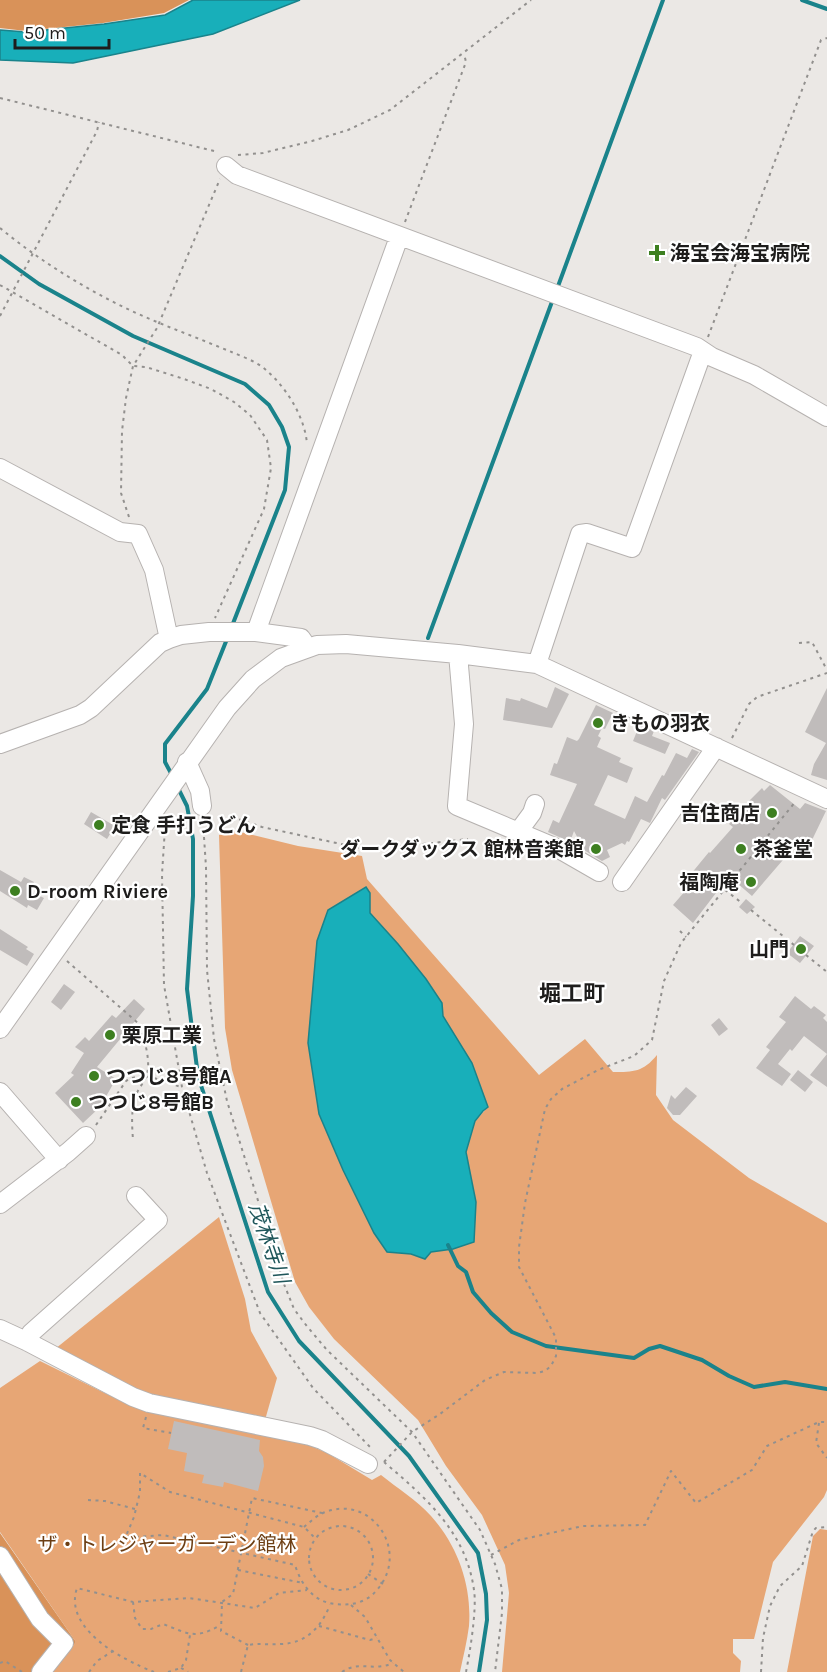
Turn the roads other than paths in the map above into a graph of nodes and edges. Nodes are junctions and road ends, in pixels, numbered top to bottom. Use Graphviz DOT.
graph roads {
  1 [pos="228,158"];
  2 [pos="399,237"];
  3 [pos="703,351"];
  4 [pos="827,417"];
  5 [pos="0,468"];
  6 [pos="253,632"];
  7 [pos="169,639"];
  8 [pos="308,648"];
  9 [pos="458,654"];
  10 [pos="537,664"];
  11 [pos="0,744"];
  12 [pos="722,746"];
  13 [pos="187,762"];
  14 [pos="827,799"];
  15 [pos="535,804"];
  16 [pos="202,806"];
  17 [pos="511,823"];
  18 [pos="599,872"];
  19 [pos="622,882"];
  20 [pos="0,1029"];
  21 [pos="0,1092"];
  22 [pos="86,1136"];
  23 [pos="59,1160"];
  24 [pos="136,1196"];
  25 [pos="1,1202"];
  26 [pos="0,1329"];
  27 [pos="27,1341"];
  28 [pos="376,1460"];
  29 [pos="0,1556"];
  30 [pos="41,1672"];
  1 -- 2 [label="street"];
  2 -- 3 [label="street"];
  2 -- 6 [label="street"];
  3 -- 4 [label="street"];
  3 -- 10 [label="street"];
  5 -- 7 [label="street"];
  6 -- 7 [label="street"];
  6 -- 8 [label="street"];
  7 -- 11 [label="street"];
  8 -- 9 [label="street"];
  8 -- 13 [label="street"];
  9 -- 10 [label="street"];
  9 -- 17 [label="street"];
  10 -- 12 [label="street"];
  12 -- 14 [label="street"];
  12 -- 19 [label="street"];
  13 -- 16 [label="street"];
  13 -- 20 [label="street"];
  15 -- 17 [label="street"];
  17 -- 18 [label="street"];
  21 -- 23 [label="street"];
  22 -- 23 [label="street"];
  23 -- 25 [label="street"];
  24 -- 27 [label="street"];
  26 -- 27 [label="street"];
  27 -- 28 [label="street"];
  29 -- 30 [label="street"];
}
